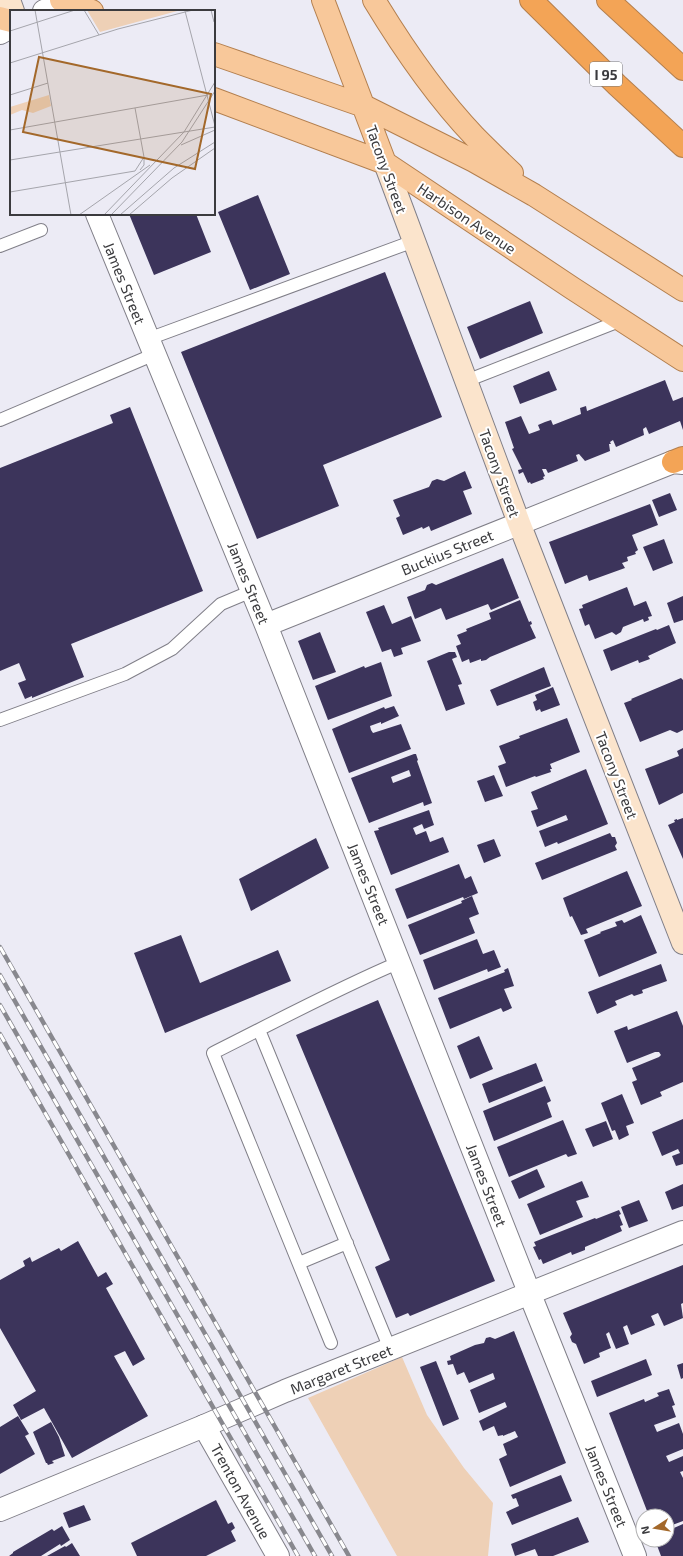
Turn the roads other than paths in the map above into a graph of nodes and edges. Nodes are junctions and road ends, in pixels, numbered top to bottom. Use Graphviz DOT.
graph roads {
  1 [pos="9,0"];
  2 [pos="64,0"];
  3 [pos="322,0"];
  4 [pos="374,0"];
  5 [pos="531,0"];
  6 [pos="608,0"];
  7 [pos="13,10"];
  8 [pos="46,10"];
  9 [pos="89,10"];
  10 [pos="0,18"];
  11 [pos="10,22"];
  12 [pos="10,28"];
  13 [pos="0,33"];
  14 [pos="215,54"];
  15 [pos="683,69"];
  16 [pos="215,99"];
  17 [pos="364,106"];
  18 [pos="683,146"];
  19 [pos="385,163"];
  20 [pos="534,196"];
  21 [pos="97,215"];
  22 [pos="41,230"];
  23 [pos="414,241"];
  24 [pos="0,246"];
  25 [pos="683,290"];
  26 [pos="622,320"];
  27 [pos="151,347"];
  28 [pos="683,360"];
  29 [pos="466,381"];
  30 [pos="0,420"];
  31 [pos="680,461"];
  32 [pos="519,523"];
  33 [pos="252,591"];
  34 [pos="266,625"];
  35 [pos="0,720"];
  36 [pos="683,943"];
  37 [pos="400,962"];
  38 [pos="259,1030"];
  39 [pos="683,1232"];
  40 [pos="347,1243"];
  41 [pos="299,1263"];
  42 [pos="529,1292"];
  43 [pos="331,1343"];
  44 [pos="390,1349"];
  45 [pos="204,1426"];
  46 [pos="0,1510"];
  47 [pos="278,1556"];
  48 [pos="635,1556"];
  1 -- 7 [label="main road"];
  2 -- 8 [label="street"];
  2 -- 9 [label="main road"];
  3 -- 17 [label="main road, Tacony Street"];
  4 -- 20 [label="main road"];
  5 -- 18 [label="highway, I 95"];
  6 -- 15 [label="highway"];
  10 -- 11 [label="main road"];
  12 -- 13 [label="street"];
  14 -- 17 [label="main road"];
  16 -- 19 [label="main road, Harbison Avenue"];
  17 -- 19 [label="main road, Tacony Street"];
  17 -- 20 [label="main road"];
  19 -- 23 [label="main road, Tacony Street"];
  19 -- 26 [label="main road, Harbison Avenue"];
  20 -- 25 [label="main road"];
  21 -- 27 [label="street, James Street"];
  22 -- 24 [label="lane"];
  23 -- 27 [label="lane"];
  23 -- 29 [label="main road, Tacony Street"];
  26 -- 28 [label="main road, Harbison Avenue"];
  26 -- 29 [label="lane"];
  27 -- 30 [label="lane"];
  27 -- 33 [label="street, James Street"];
  29 -- 32 [label="main road, Tacony Street"];
  31 -- 32 [label="street, Buckius Street"];
  32 -- 34 [label="street, Buckius Street"];
  32 -- 36 [label="main road, Tacony Street"];
  33 -- 34 [label="street, James Street"];
  33 -- 35 [label="lane"];
  34 -- 37 [label="street, James Street"];
  37 -- 38 [label="lane"];
  37 -- 42 [label="street, James Street"];
  38 -- 40 [label="lane"];
  38 -- 41 [label="lane"];
  39 -- 42 [label="street, Margaret Street"];
  40 -- 41 [label="lane"];
  40 -- 44 [label="lane"];
  41 -- 43 [label="lane"];
  42 -- 44 [label="street, Margaret Street"];
  42 -- 48 [label="street, James Street"];
  44 -- 45 [label="street, Margaret Street"];
  45 -- 46 [label="street, Margaret Street"];
  45 -- 47 [label="street, Trenton Avenue"];
}
